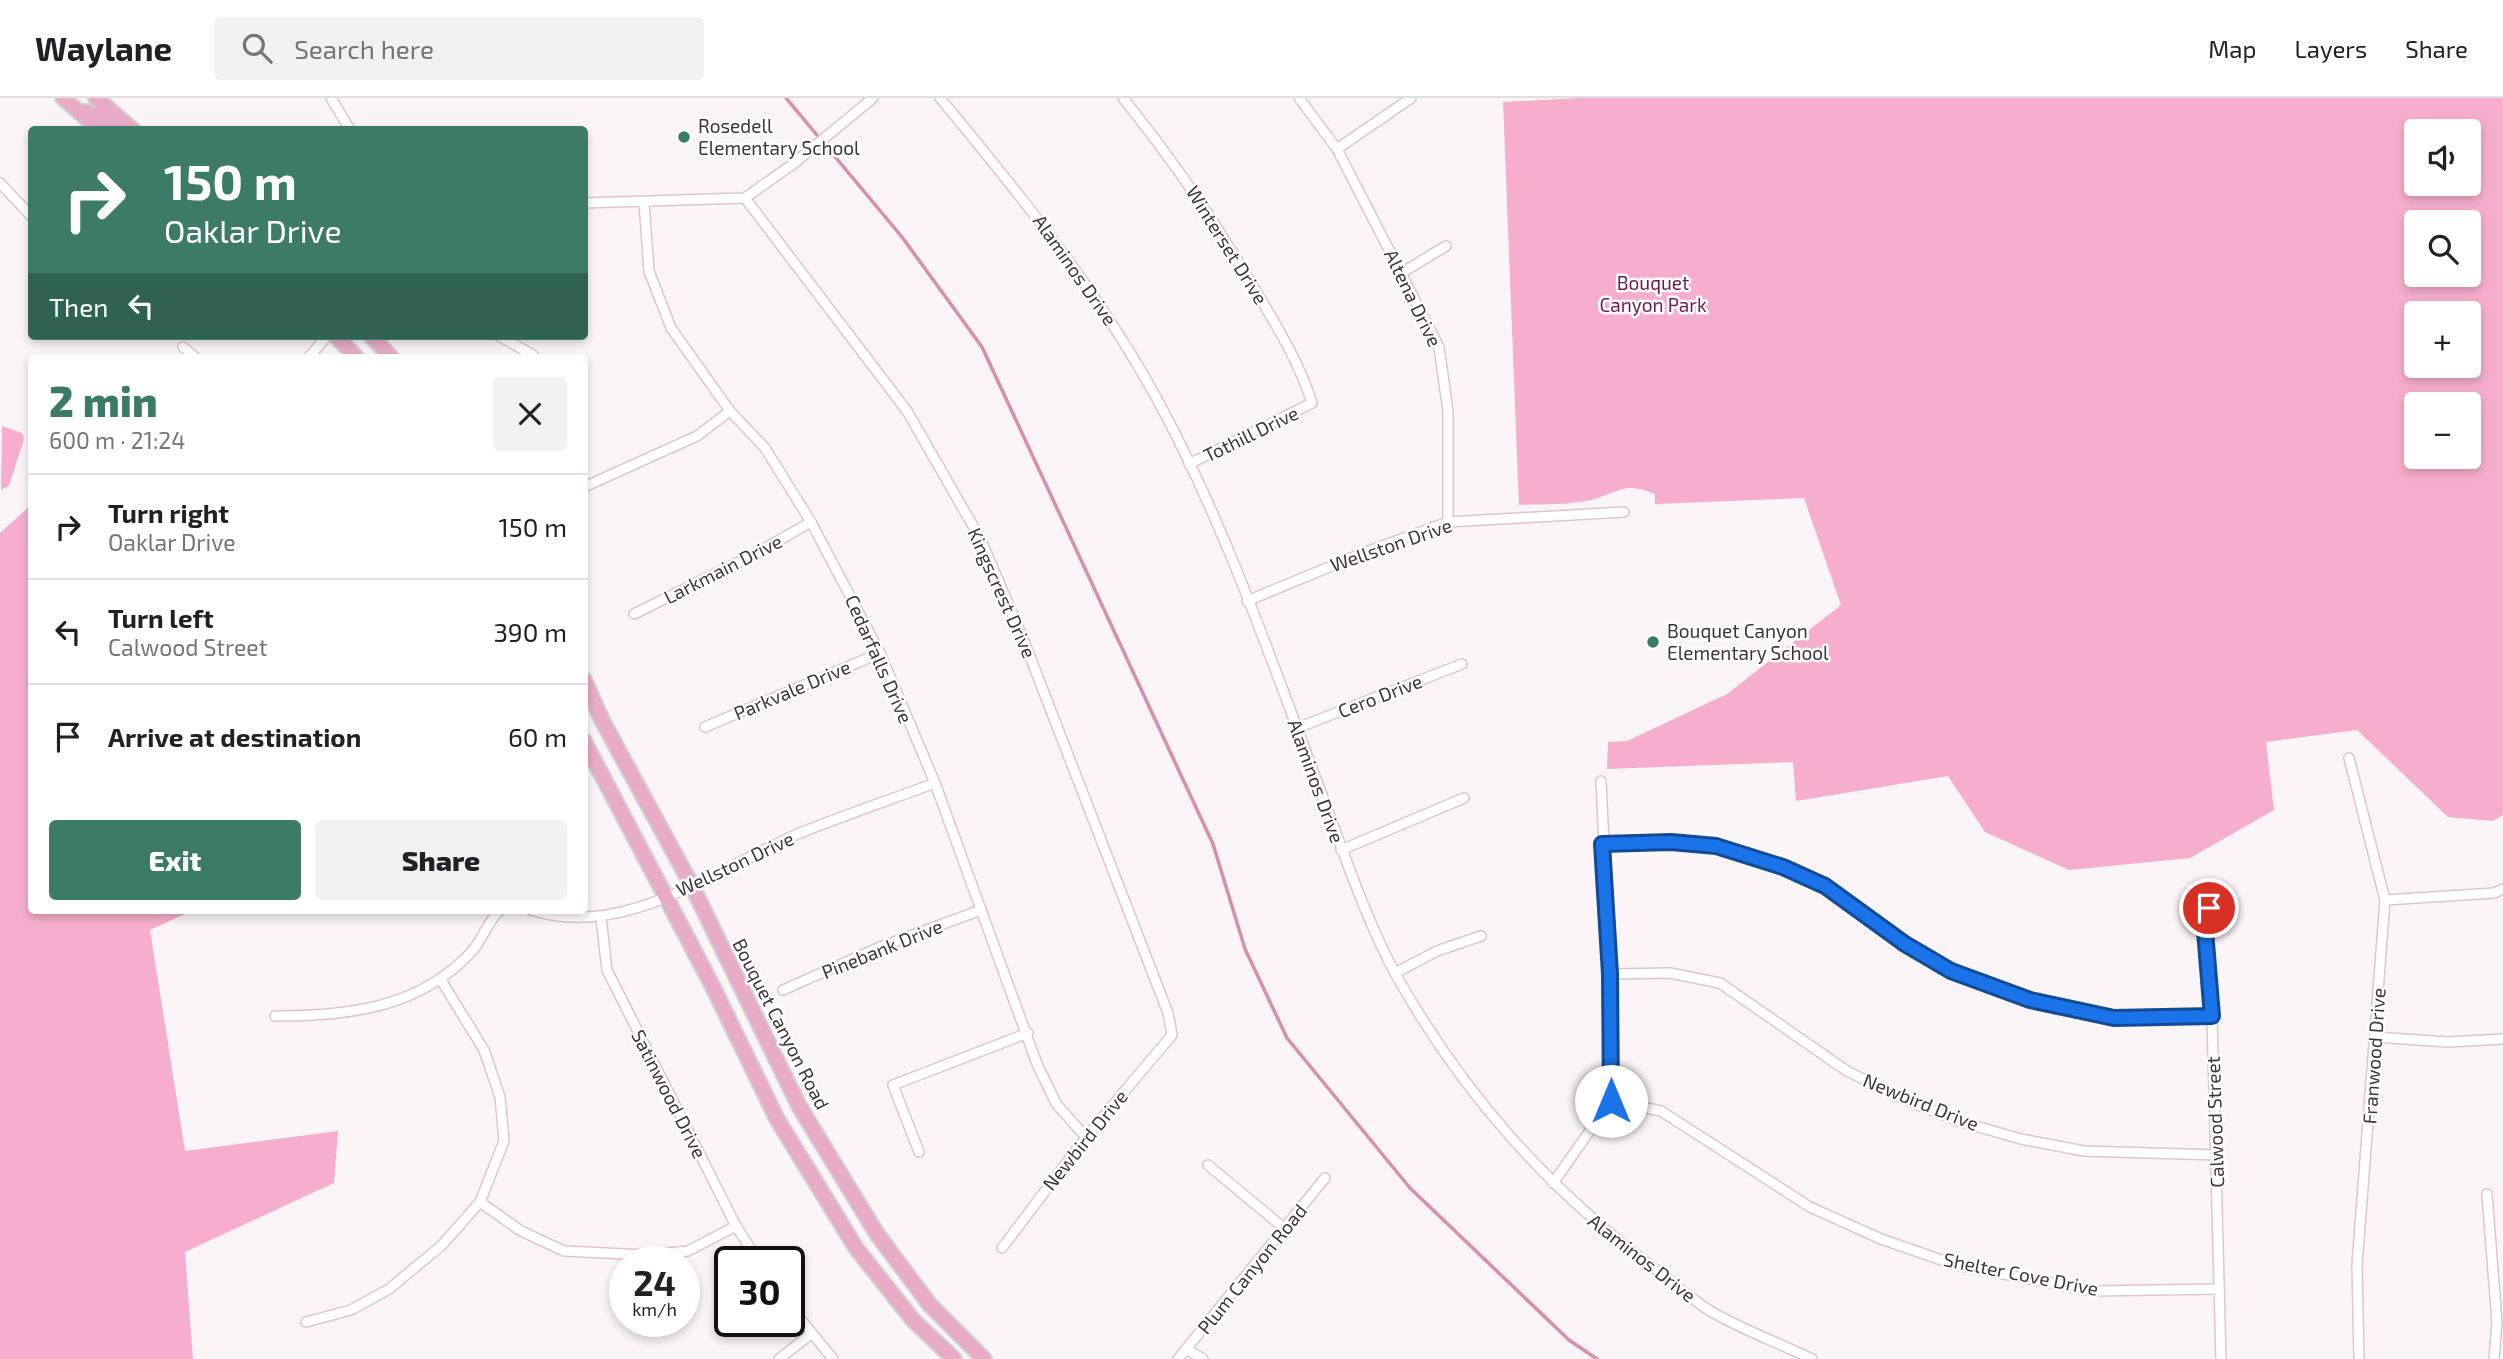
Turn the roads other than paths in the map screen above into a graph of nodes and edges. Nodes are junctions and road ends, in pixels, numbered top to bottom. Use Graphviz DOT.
graph roads {
  1 [pos="96,98"];
  2 [pos="331,98"];
  3 [pos="873,98"];
  4 [pos="940,98"];
  5 [pos="1123,98"];
  6 [pos="1298,98"];
  7 [pos="1411,98"];
  8 [pos="69,103"];
  9 [pos="95,126"];
  10 [pos="111,126"];
  11 [pos="128,126"];
  12 [pos="348,126"];
  13 [pos="1337,149"];
  14 [pos="0,183"];
  15 [pos="745,198"];
  16 [pos="644,202"];
  17 [pos="588,203"];
  18 [pos="28,213"];
  19 [pos="1446,246"];
  20 [pos="1403,272"];
  21 [pos="324,340"];
  22 [pos="341,340"];
  23 [pos="375,340"];
  24 [pos="506,340"];
  25 [pos="183,347"];
  26 [pos="191,354"];
  27 [pos="312,354"];
  28 [pos="353,354"];
  29 [pos="388,354"];
  30 [pos="531,354"];
  31 [pos="1312,403"];
  32 [pos="730,411"];
  33 [pos="1189,464"];
  34 [pos="588,485"];
  35 [pos="1624,512"];
  36 [pos="811,522"];
  37 [pos="1448,523"];
  38 [pos="1247,601"];
  39 [pos="634,614"];
  40 [pos="880,653"];
  41 [pos="1462,664"];
  42 [pos="588,689"];
  43 [pos="705,727"];
  44 [pos="1297,728"];
  45 [pos="588,749"];
  46 [pos="2349,758"];
  47 [pos="1601,781"];
  48 [pos="935,783"];
  49 [pos="1464,798"];
  50 [pos="1602,844"];
  51 [pos="1341,850"];
  52 [pos="691,884"];
  53 [pos="2213,886"];
  54 [pos="2503,890"];
  55 [pos="667,897"];
  56 [pos="2385,900"];
  57 [pos="981,910"];
  58 [pos="496,914"];
  59 [pos="542,914"];
  60 [pos="601,918"];
  61 [pos="1481,936"];
  62 [pos="1395,973"];
  63 [pos="1610,974"];
  64 [pos="440,980"];
  65 [pos="783,989"];
  66 [pos="275,1016"];
  67 [pos="2212,1016"];
  68 [pos="1028,1033"];
  69 [pos="1172,1035"];
  70 [pos="2375,1037"];
  71 [pos="2503,1039"];
  72 [pos="1611,1101"];
  73 [pos="1086,1137"];
  74 [pos="919,1152"];
  75 [pos="2217,1155"];
  76 [pos="1209,1165"];
  77 [pos="1325,1178"];
  78 [pos="1553,1183"];
  79 [pos="2487,1194"];
  80 [pos="480,1202"];
  81 [pos="737,1226"];
  82 [pos="1285,1229"];
  83 [pos="749,1246"];
  84 [pos="1002,1248"];
  85 [pos="2218,1289"];
  86 [pos="306,1322"];
  87 [pos="805,1326"];
  88 [pos="811,1334"];
  89 [pos="1186,1349"];
  90 [pos="779,1359"];
  91 [pos="833,1359"];
  92 [pos="954,1359"];
  93 [pos="984,1359"];
  94 [pos="1178,1359"];
  95 [pos="1203,1359"];
  96 [pos="1812,1359"];
  97 [pos="2221,1359"];
  98 [pos="2359,1359"];
  99 [pos="2494,1359"];
  1 -- 11 [label="main road"];
  2 -- 12 [label="street"];
  3 -- 15 [label="street"];
  4 -- 33 [label="street, Alaminos Drive"];
  5 -- 31 [label="street, Winterset Drive"];
  6 -- 13 [label="street, Altena Drive"];
  7 -- 13 [label="street"];
  8 -- 9 [label="main road"];
  8 -- 10 [label="main road"];
  13 -- 20 [label="street, Altena Drive"];
  14 -- 18 [label="street"];
  15 -- 16 [label="street"];
  15 -- 69 [label="street, Kingscrest Drive"];
  16 -- 17 [label="street"];
  16 -- 32 [label="street, Cedarfalls Drive"];
  19 -- 20 [label="street"];
  20 -- 37 [label="street, Altena Drive"];
  21 -- 27 [label="street"];
  22 -- 28 [label="main road"];
  23 -- 29 [label="main road"];
  24 -- 30 [label="street"];
  25 -- 26 [label="street"];
  31 -- 33 [label="street, Tothill Drive"];
  32 -- 34 [label="street"];
  32 -- 36 [label="street, Cedarfalls Drive"];
  33 -- 38 [label="street, Alaminos Drive"];
  35 -- 37 [label="street, Wellston Drive"];
  36 -- 39 [label="street, Larkmain Drive"];
  36 -- 40 [label="street, Cedarfalls Drive"];
  37 -- 38 [label="street, Wellston Drive"];
  38 -- 44 [label="street, Alaminos Drive"];
  40 -- 43 [label="street, Parkvale Drive"];
  40 -- 48 [label="street, Cedarfalls Drive"];
  41 -- 44 [label="street, Cero Drive"];
  42 -- 52 [label="main road, Bouquet Canyon Road"];
  44 -- 51 [label="street, Alaminos Drive"];
  45 -- 55 [label="main road"];
  46 -- 56 [label="street, Franwood Drive"];
  47 -- 50 [label="street"];
  48 -- 52 [label="street, Wellston Drive"];
  48 -- 57 [label="street, Cedarfalls Drive"];
  49 -- 51 [label="street"];
  50 -- 63 [label="street"];
  50 -- 67 [label="street"];
  51 -- 62 [label="street, Alaminos Drive"];
  52 -- 55 [label="street, Wellston Drive"];
  52 -- 93 [label="main road, Bouquet Canyon Road"];
  53 -- 67 [label="street, Calwood Street"];
  54 -- 56 [label="street"];
  55 -- 60 [label="street, Wellston Drive"];
  55 -- 92 [label="main road"];
  56 -- 70 [label="street, Franwood Drive"];
  57 -- 65 [label="street, Pinebank Drive"];
  57 -- 68 [label="street, Cedarfalls Drive"];
  58 -- 64 [label="street"];
  59 -- 60 [label="street, Wellston Drive"];
  60 -- 81 [label="street, Satinwood Drive"];
  61 -- 62 [label="street"];
  62 -- 78 [label="street, Alaminos Drive"];
  63 -- 72 [label="street"];
  63 -- 75 [label="street, Newbird Drive"];
  64 -- 66 [label="street"];
  64 -- 80 [label="street"];
  67 -- 75 [label="street, Calwood Street"];
  68 -- 73 [label="street, Cedarfalls Drive"];
  68 -- 74 [label="street"];
  69 -- 73 [label="street, Newbird Drive"];
  70 -- 71 [label="street"];
  70 -- 98 [label="street, Franwood Drive"];
  72 -- 78 [label="street"];
  72 -- 85 [label="street, Shelter Cove Drive"];
  73 -- 84 [label="street, Newbird Drive"];
  75 -- 85 [label="street, Calwood Street"];
  76 -- 82 [label="street"];
  77 -- 82 [label="street, Plum Canyon Road"];
  78 -- 96 [label="street, Alaminos Drive"];
  79 -- 99 [label="street"];
  80 -- 81 [label="street"];
  80 -- 86 [label="street"];
  81 -- 83 [label="street, Satinwood Drive"];
  82 -- 89 [label="street, Plum Canyon Road"];
  85 -- 97 [label="street, Calwood Street"];
  87 -- 88 [label="street"];
  88 -- 90 [label="street"];
  88 -- 91 [label="street"];
  89 -- 94 [label="street, Plum Canyon Road"];
  89 -- 95 [label="street"];
}
